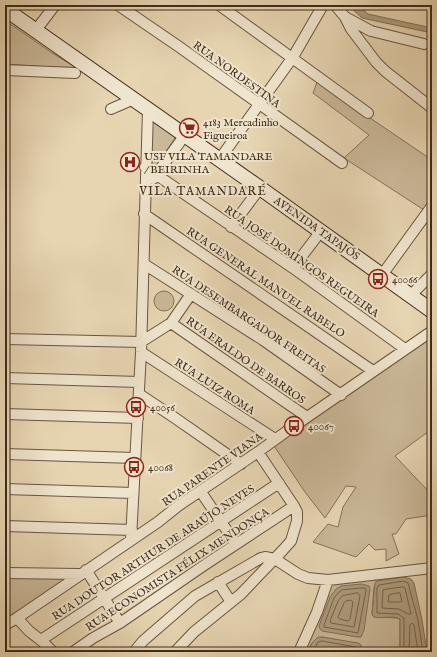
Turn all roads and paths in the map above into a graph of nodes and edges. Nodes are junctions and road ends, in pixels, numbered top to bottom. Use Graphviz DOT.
graph roads {
  1 [pos="55,5"];
  2 [pos="118,5"];
  3 [pos="219,5"];
  4 [pos="323,5"];
  5 [pos="335,5"];
  6 [pos="5,9"];
  7 [pos="345,17"];
  8 [pos="36,30"];
  9 [pos="424,44"];
  10 [pos="293,57"];
  11 [pos="5,70"];
  12 [pos="80,70"];
  13 [pos="134,99"];
  14 [pos="259,104"];
  15 [pos="432,108"];
  16 [pos="111,109"];
  17 [pos="148,109"];
  18 [pos="368,113"];
  19 [pos="185,135"];
  20 [pos="219,160"];
  21 [pos="342,163"];
  22 [pos="145,167"];
  23 [pos="156,174"];
  24 [pos="260,188"];
  25 [pos="145,190"];
  26 [pos="432,206"];
  27 [pos="144,214"];
  28 [pos="231,227"];
  29 [pos="321,231"];
  30 [pos="144,264"];
  31 [pos="293,268"];
  32 [pos="432,274"];
  33 [pos="382,275"];
  34 [pos="191,294"];
  35 [pos="411,295"];
  36 [pos="432,311"];
  37 [pos="171,323"];
  38 [pos="432,331"];
  39 [pos="5,339"];
  40 [pos="141,347"];
  41 [pos="405,348"];
  42 [pos="373,371"];
  43 [pos="5,378"];
  44 [pos="139,382"];
  45 [pos="139,394"];
  46 [pos="341,395"];
  47 [pos="5,414"];
  48 [pos="307,417"];
  49 [pos="138,418"];
  50 [pos="275,439"];
  51 [pos="258,452"];
  52 [pos="5,454"];
  53 [pos="135,458"];
  54 [pos="241,464"];
  55 [pos="279,483"];
  56 [pos="5,489"];
  57 [pos="201,492"];
  58 [pos="134,493"];
  59 [pos="294,506"];
  60 [pos="221,522"];
  61 [pos="5,526"];
  62 [pos="131,535"];
  63 [pos="236,544"];
  64 [pos="275,559"];
  65 [pos="432,568"];
  66 [pos="83,572"];
  67 [pos="5,573"];
  68 [pos="328,580"];
  69 [pos="218,582"];
  70 [pos="105,599"];
  71 [pos="231,602"];
  72 [pos="17,618"];
  73 [pos="120,623"];
  74 [pos="5,625"];
  75 [pos="41,640"];
  76 [pos="53,652"];
  77 [pos="73,652"];
  78 [pos="134,652"];
  79 [pos="175,652"];
  80 [pos="299,652"];
  1 -- 8 [label="street"];
  2 -- 14 [label="street, RUA NORDESTINA"];
  3 -- 10 [label="street"];
  4 -- 10 [label="street"];
  5 -- 7 [label="street"];
  6 -- 8 [label="main road, AVENIDA TAPAJÓS"];
  7 -- 9 [label="street"];
  7 -- 15 [label="street"];
  8 -- 12 [label="main road, AVENIDA TAPAJÓS"];
  10 -- 14 [label="street"];
  10 -- 18 [label="street"];
  11 -- 12 [label="street"];
  12 -- 13 [label="main road, AVENIDA TAPAJÓS"];
  13 -- 16 [label="street"];
  13 -- 17 [label="main road, AVENIDA TAPAJÓS"];
  14 -- 20 [label="street"];
  14 -- 21 [label="street, RUA NORDESTINA"];
  17 -- 19 [label="main road, AVENIDA TAPAJÓS"];
  17 -- 22 [label="street"];
  19 -- 20 [label="main road, AVENIDA TAPAJÓS"];
  19 -- 23 [label="street"];
  20 -- 24 [label="main road, AVENIDA TAPAJÓS"];
  22 -- 23 [label="street, RUA JOSÉ DOMINGOS REGUEIRA"];
  22 -- 25 [label="street"];
  23 -- 25 [label="street"];
  23 -- 28 [label="street, RUA JOSÉ DOMINGOS REGUEIRA"];
  24 -- 28 [label="street"];
  24 -- 29 [label="main road, AVENIDA TAPAJÓS"];
  25 -- 27 [label="street"];
  26 -- 33 [label="street"];
  27 -- 30 [label="street"];
  27 -- 42 [label="street, RUA GENERAL MANUEL RABELO"];
  28 -- 31 [label="street, RUA JOSÉ DOMINGOS REGUEIRA"];
  29 -- 31 [label="street"];
  29 -- 33 [label="main road, AVENIDA TAPAJÓS"];
  30 -- 34 [label="street, RUA DESEMBARGADOR FREITAS"];
  30 -- 40 [label="street"];
  31 -- 41 [label="street, RUA JOSÉ DOMINGOS REGUEIRA"];
  32 -- 35 [label="street"];
  33 -- 35 [label="main road, AVENIDA TAPAJÓS"];
  34 -- 37 [label="street"];
  34 -- 46 [label="street, RUA DESEMBARGADOR FREITAS"];
  35 -- 36 [label="main road, AVENIDA TAPAJÓS"];
  37 -- 40 [label="street"];
  37 -- 48 [label="street, RUA ERALDO DE BARROS"];
  38 -- 41 [label="street, RUA PARENTE VIANA"];
  39 -- 40 [label="street"];
  40 -- 44 [label="street"];
  40 -- 50 [label="street, RUA LUIZ ROMA"];
  41 -- 42 [label="street, RUA PARENTE VIANA"];
  42 -- 46 [label="street, RUA PARENTE VIANA"];
  43 -- 44 [label="street"];
  44 -- 45 [label="street"];
  45 -- 49 [label="street"];
  45 -- 54 [label="street"];
  46 -- 48 [label="street, RUA PARENTE VIANA"];
  47 -- 49 [label="street"];
  48 -- 50 [label="street, RUA PARENTE VIANA"];
  49 -- 53 [label="street"];
  50 -- 51 [label="street, RUA PARENTE VIANA"];
  51 -- 54 [label="street, RUA PARENTE VIANA"];
  51 -- 55 [label="street"];
  52 -- 53 [label="street"];
  53 -- 58 [label="street"];
  54 -- 57 [label="street, RUA PARENTE VIANA"];
  55 -- 59 [label="street"];
  55 -- 60 [label="street, RUA DOUTOR ARTHUR DE ARAÚJO NEVES"];
  56 -- 58 [label="street"];
  57 -- 60 [label="street"];
  57 -- 62 [label="street, RUA PARENTE VIANA"];
  58 -- 62 [label="street"];
  59 -- 63 [label="street, RUA ECONOMISTA FÉLIX MENDONÇA"];
  59 -- 64 [label="street"];
  60 -- 63 [label="street"];
  60 -- 70 [label="street, RUA DOUTOR ARTHUR DE ARAÚJO NEVES"];
  61 -- 62 [label="street"];
  62 -- 66 [label="street, RUA PARENTE VIANA"];
  63 -- 73 [label="street, RUA ECONOMISTA FÉLIX MENDONÇA"];
  64 -- 68 [label="street"];
  64 -- 69 [label="street"];
  64 -- 71 [label="street"];
  65 -- 68 [label="street"];
  66 -- 67 [label="street"];
  66 -- 70 [label="street"];
  66 -- 72 [label="street, RUA PARENTE VIANA"];
  68 -- 80 [label="street"];
  69 -- 71 [label="street"];
  69 -- 78 [label="street"];
  70 -- 73 [label="street"];
  70 -- 75 [label="street, RUA DOUTOR ARTHUR DE ARAÚJO NEVES"];
  71 -- 79 [label="street"];
  72 -- 74 [label="street, RUA PARENTE VIANA"];
  72 -- 75 [label="street"];
  73 -- 77 [label="street, RUA ECONOMISTA FÉLIX MENDONÇA"];
  75 -- 76 [label="street"];
}
